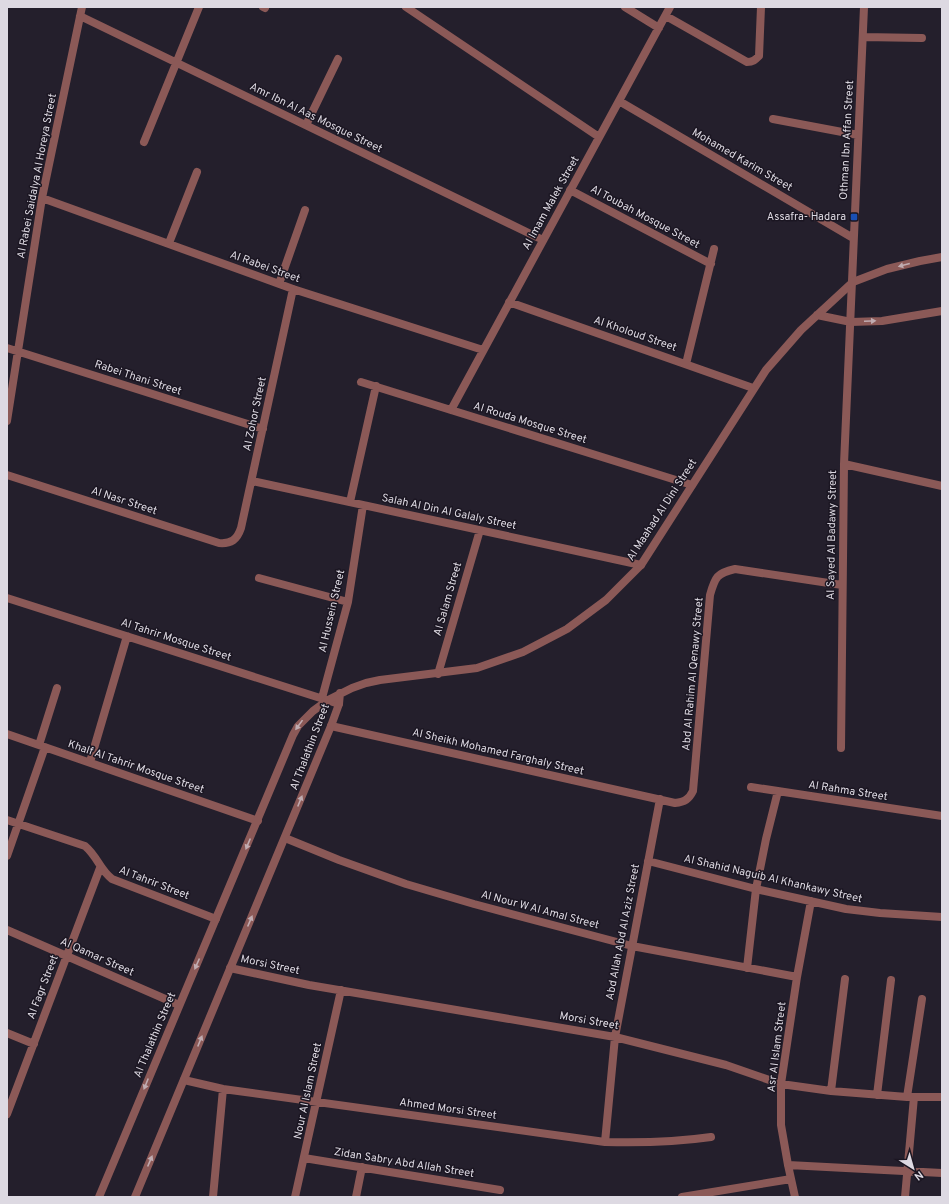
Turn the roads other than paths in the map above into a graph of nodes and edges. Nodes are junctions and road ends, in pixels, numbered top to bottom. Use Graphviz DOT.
graph roads {
  1 [pos="82,7"];
  2 [pos="199,7"];
  3 [pos="406,7"];
  4 [pos="625,7"];
  5 [pos="670,7"];
  6 [pos="761,7"];
  7 [pos="864,7"];
  8 [pos="80,16"];
  9 [pos="666,16"];
  10 [pos="659,28"];
  11 [pos="863,37"];
  12 [pos="922,38"];
  13 [pos="338,59"];
  14 [pos="176,62"];
  15 [pos="619,101"];
  16 [pos="773,119"];
  17 [pos="306,126"];
  18 [pos="858,135"];
  19 [pos="599,137"];
  20 [pos="144,142"];
  21 [pos="197,172"];
  22 [pos="570,190"];
  23 [pos="42,198"];
  24 [pos="305,210"];
  25 [pos="853,238"];
  26 [pos="543,240"];
  27 [pos="169,243"];
  28 [pos="714,250"];
  29 [pos="942,257"];
  30 [pos="711,264"];
  31 [pos="853,282"];
  32 [pos="279,284"];
  33 [pos="293,289"];
  34 [pos="509,302"];
  35 [pos="942,311"];
  36 [pos="817,315"];
  37 [pos="851,322"];
  38 [pos="7,348"];
  39 [pos="483,350"];
  40 [pos="18,352"];
  41 [pos="686,364"];
  42 [pos="361,382"];
  43 [pos="376,386"];
  44 [pos="753,388"];
  45 [pos="451,410"];
  46 [pos="7,421"];
  47 [pos="263,429"];
  48 [pos="844,464"];
  49 [pos="7,475"];
  50 [pos="252,481"];
  51 [pos="692,485"];
  52 [pos="942,486"];
  53 [pos="350,502"];
  54 [pos="362,505"];
  55 [pos="480,530"];
  56 [pos="234,541"];
  57 [pos="641,565"];
  58 [pos="259,578"];
  59 [pos="842,585"];
  60 [pos="7,598"];
  61 [pos="348,602"];
  62 [pos="127,636"];
  63 [pos="438,674"];
  64 [pos="57,688"];
  65 [pos="340,693"];
  66 [pos="325,699"];
  67 [pos="339,704"];
  68 [pos="331,726"];
  69 [pos="7,734"];
  70 [pos="42,746"];
  71 [pos="841,748"];
  72 [pos="90,762"];
  73 [pos="751,787"];
  74 [pos="778,791"];
  75 [pos="660,799"];
  76 [pos="942,816"];
  77 [pos="7,820"];
  78 [pos="258,821"];
  79 [pos="18,824"];
  80 [pos="286,838"];
  81 [pos="7,856"];
  82 [pos="648,861"];
  83 [pos="100,868"];
  84 [pos="756,889"];
  85 [pos="811,901"];
  86 [pos="942,917"];
  87 [pos="216,919"];
  88 [pos="7,930"];
  89 [pos="632,946"];
  90 [pos="67,956"];
  91 [pos="230,968"];
  92 [pos="746,968"];
  93 [pos="797,977"];
  94 [pos="845,979"];
  95 [pos="891,980"];
  96 [pos="341,990"];
  97 [pos="922,999"];
  98 [pos="179,1005"];
  99 [pos="7,1033"];
  100 [pos="615,1037"];
  101 [pos="34,1044"];
  102 [pos="184,1080"];
  103 [pos="781,1084"];
  104 [pos="223,1089"];
  105 [pos="831,1091"];
  106 [pos="877,1095"];
  107 [pos="911,1097"];
  108 [pos="942,1097"];
  109 [pos="317,1102"];
  110 [pos="7,1114"];
  111 [pos="711,1137"];
  112 [pos="605,1142"];
  113 [pos="304,1158"];
  114 [pos="788,1165"];
  115 [pos="362,1167"];
  116 [pos="908,1172"];
  117 [pos="942,1173"];
  118 [pos="791,1179"];
  119 [pos="500,1190"];
  120 [pos="99,1197"];
  121 [pos="135,1197"];
  122 [pos="214,1197"];
  123 [pos="295,1197"];
  124 [pos="356,1197"];
  125 [pos="682,1197"];
  126 [pos="795,1197"];
  127 [pos="904,1197"];
  1 -- 8 [label="street, Al Rabei Saidalya Al Horeya Street"];
  2 -- 14 [label="street"];
  3 -- 19 [label="street"];
  4 -- 10 [label="street"];
  5 -- 9 [label="street, Al Imam Malek Street"];
  6 -- 9 [label="street"];
  7 -- 11 [label="street, Othman Ibn Affan Street"];
  8 -- 14 [label="street, Amr Ibn Al Aas Mosque Street"];
  8 -- 23 [label="street, Al Rabei Saidalya Al Horeya Street"];
  9 -- 10 [label="street, Al Imam Malek Street"];
  10 -- 15 [label="street, Al Imam Malek Street"];
  11 -- 12 [label="street"];
  11 -- 18 [label="street, Othman Ibn Affan Street"];
  13 -- 17 [label="street"];
  14 -- 17 [label="street, Amr Ibn Al Aas Mosque Street"];
  14 -- 20 [label="street"];
  15 -- 19 [label="street, Al Imam Malek Street"];
  15 -- 25 [label="street, Mohamed Karim Street"];
  16 -- 18 [label="street"];
  17 -- 26 [label="street, Amr Ibn Al Aas Mosque Street"];
  18 -- 25 [label="street, Othman Ibn Affan Street"];
  19 -- 22 [label="street, Al Imam Malek Street"];
  21 -- 27 [label="street"];
  22 -- 26 [label="street, Al Imam Malek Street"];
  22 -- 30 [label="street, Al Toubah Mosque Street"];
  23 -- 27 [label="street, Al Rabei Street"];
  23 -- 40 [label="street, Al Rabei Saidalya Al Horeya Street"];
  24 -- 32 [label="street"];
  25 -- 31 [label="street, Othman Ibn Affan Street"];
  26 -- 34 [label="street, Al Imam Malek Street"];
  27 -- 32 [label="street, Al Rabei Street"];
  28 -- 30 [label="street"];
  29 -- 31 [label="street, Al Maahad Al Dini Street, one-way"];
  30 -- 41 [label="street"];
  31 -- 36 [label="street, Al Maahad Al Dini Street"];
  31 -- 37 [label="street, Othman Ibn Affan Street"];
  32 -- 33 [label="street, Al Rabei Street"];
  33 -- 39 [label="street, Al Rabei Street"];
  33 -- 47 [label="street, Al Zohor Street"];
  34 -- 39 [label="street, Al Imam Malek Street"];
  34 -- 41 [label="street, Al Kholoud Street"];
  37 -- 35 [label="street, one-way"];
  36 -- 37 [label="street"];
  36 -- 44 [label="street, Al Maahad Al Dini Street"];
  37 -- 48 [label="street, Al Sayed Al Badawy Street"];
  38 -- 40 [label="street, Rabei Thani Street"];
  39 -- 45 [label="street, Al Imam Malek Street"];
  40 -- 46 [label="street, Al Rabei Saidalya Al Horeya Street"];
  40 -- 47 [label="street, Rabei Thani Street"];
  41 -- 44 [label="street, Al Kholoud Street"];
  42 -- 43 [label="street, Al Rouda Mosque Street"];
  43 -- 45 [label="street, Al Rouda Mosque Street"];
  43 -- 53 [label="street"];
  44 -- 51 [label="street, Al Maahad Al Dini Street"];
  45 -- 51 [label="street, Al Rouda Mosque Street"];
  47 -- 50 [label="street, Al Zohor Street"];
  48 -- 52 [label="street"];
  48 -- 59 [label="street, Al Sayed Al Badawy Street"];
  49 -- 56 [label="street, Al Nasr Street"];
  50 -- 53 [label="street, Salah Al Din Al Galaly Street"];
  50 -- 56 [label="street, Al Zohor Street"];
  51 -- 57 [label="street, Al Maahad Al Dini Street"];
  53 -- 54 [label="street, Salah Al Din Al Galaly Street"];
  54 -- 55 [label="street, Salah Al Din Al Galaly Street"];
  54 -- 61 [label="street, Al Hussein Street"];
  55 -- 57 [label="street, Salah Al Din Al Galaly Street"];
  55 -- 63 [label="street, Al Salam Street"];
  57 -- 63 [label="street, Al Maahad Al Dini Street"];
  58 -- 61 [label="street"];
  59 -- 71 [label="street, Al Sayed Al Badawy Street"];
  59 -- 75 [label="street, Abd Al Rahim Al Qenawy Street"];
  60 -- 62 [label="street, Al Tahrir Mosque Street"];
  61 -- 66 [label="street, Al Hussein Street"];
  62 -- 66 [label="street, Al Tahrir Mosque Street"];
  62 -- 72 [label="street"];
  63 -- 65 [label="street, Al Maahad Al Dini Street"];
  64 -- 70 [label="street"];
  65 -- 66 [label="street, Al Thalathin Street"];
  65 -- 67 [label="street, Al Thalathin Street"];
  66 -- 67 [label="street, Al Tahrir Mosque Street"];
  66 -- 78 [label="street, Al Thalathin Street, one-way"];
  67 -- 68 [label="street, Al Thalathin Street"];
  68 -- 75 [label="street, Al Sheikh Mohamed Farghaly Street"];
  80 -- 68 [label="street, Al Thalathin Street, one-way"];
  69 -- 70 [label="street, Khalf Al Tahrir Mosque Street"];
  70 -- 72 [label="street, Khalf Al Tahrir Mosque Street"];
  70 -- 79 [label="street"];
  72 -- 78 [label="street, Khalf Al Tahrir Mosque Street"];
  73 -- 74 [label="street, Al Rahma Street"];
  74 -- 76 [label="street, Al Rahma Street"];
  74 -- 84 [label="street"];
  75 -- 82 [label="street, Abd Allah Abd Al Aziz Street"];
  77 -- 79 [label="street, Al Tahrir Street"];
  78 -- 87 [label="street, Al Thalathin Street, one-way"];
  79 -- 81 [label="street"];
  79 -- 83 [label="street, Al Tahrir Street"];
  80 -- 89 [label="street, Al Nour W Al Amal Street"];
  91 -- 80 [label="street, Al Thalathin Street, one-way"];
  82 -- 84 [label="street, Al Shahid Naguib Al Khankawy Street"];
  82 -- 89 [label="street, Abd Allah Abd Al Aziz Street"];
  83 -- 87 [label="street, Al Tahrir Street"];
  83 -- 90 [label="street, Al Fagr Street"];
  84 -- 85 [label="street, Al Shahid Naguib Al Khankawy Street"];
  84 -- 92 [label="street"];
  85 -- 86 [label="street, Al Shahid Naguib Al Khankawy Street"];
  85 -- 93 [label="street, Asr Al Islam Street"];
  87 -- 98 [label="street, Al Thalathin Street, one-way"];
  88 -- 90 [label="street, Al Qamar Street"];
  89 -- 92 [label="street, Al Nour W Al Amal Street"];
  89 -- 100 [label="street, Abd Allah Abd Al Aziz Street"];
  90 -- 98 [label="street, Al Qamar Street"];
  90 -- 101 [label="street, Al Fagr Street"];
  91 -- 96 [label="street, Morsi Street"];
  102 -- 91 [label="street, Al Thalathin Street, one-way"];
  92 -- 93 [label="street, Al Nour W Al Amal Street"];
  93 -- 103 [label="street, Asr Al Islam Street"];
  94 -- 105 [label="street"];
  95 -- 106 [label="street"];
  96 -- 100 [label="street, Morsi Street"];
  96 -- 109 [label="street, Nour Al Islam Street"];
  97 -- 107 [label="street"];
  98 -- 120 [label="street, Al Thalathin Street, one-way"];
  99 -- 101 [label="street"];
  100 -- 103 [label="street, Morsi Street"];
  100 -- 112 [label="street, Abd Allah Abd Al Aziz Street"];
  101 -- 110 [label="street, Al Fagr Street"];
  102 -- 104 [label="street, Ahmed Morsi Street"];
  121 -- 102 [label="street, Al Thalathin Street, one-way"];
  103 -- 105 [label="street, Morsi Street"];
  103 -- 114 [label="street, Asr Al Islam Street"];
  104 -- 109 [label="street, Ahmed Morsi Street"];
  104 -- 122 [label="street"];
  105 -- 106 [label="street, Morsi Street"];
  106 -- 107 [label="street, Morsi Street"];
  107 -- 108 [label="street, Morsi Street"];
  107 -- 116 [label="street"];
  109 -- 112 [label="street, Ahmed Morsi Street"];
  109 -- 113 [label="street, Nour Al Islam Street"];
  111 -- 112 [label="street, Ahmed Morsi Street"];
  113 -- 115 [label="street, Zidan Sabry Abd Allah Street"];
  113 -- 123 [label="street, Nour Al Islam Street"];
  114 -- 116 [label="street"];
  114 -- 118 [label="street, Asr Al Islam Street"];
  115 -- 119 [label="street, Zidan Sabry Abd Allah Street"];
  115 -- 124 [label="street"];
  116 -- 117 [label="street"];
  116 -- 127 [label="street"];
  118 -- 125 [label="street"];
  118 -- 126 [label="street, Asr Al Islam Street"];
}
